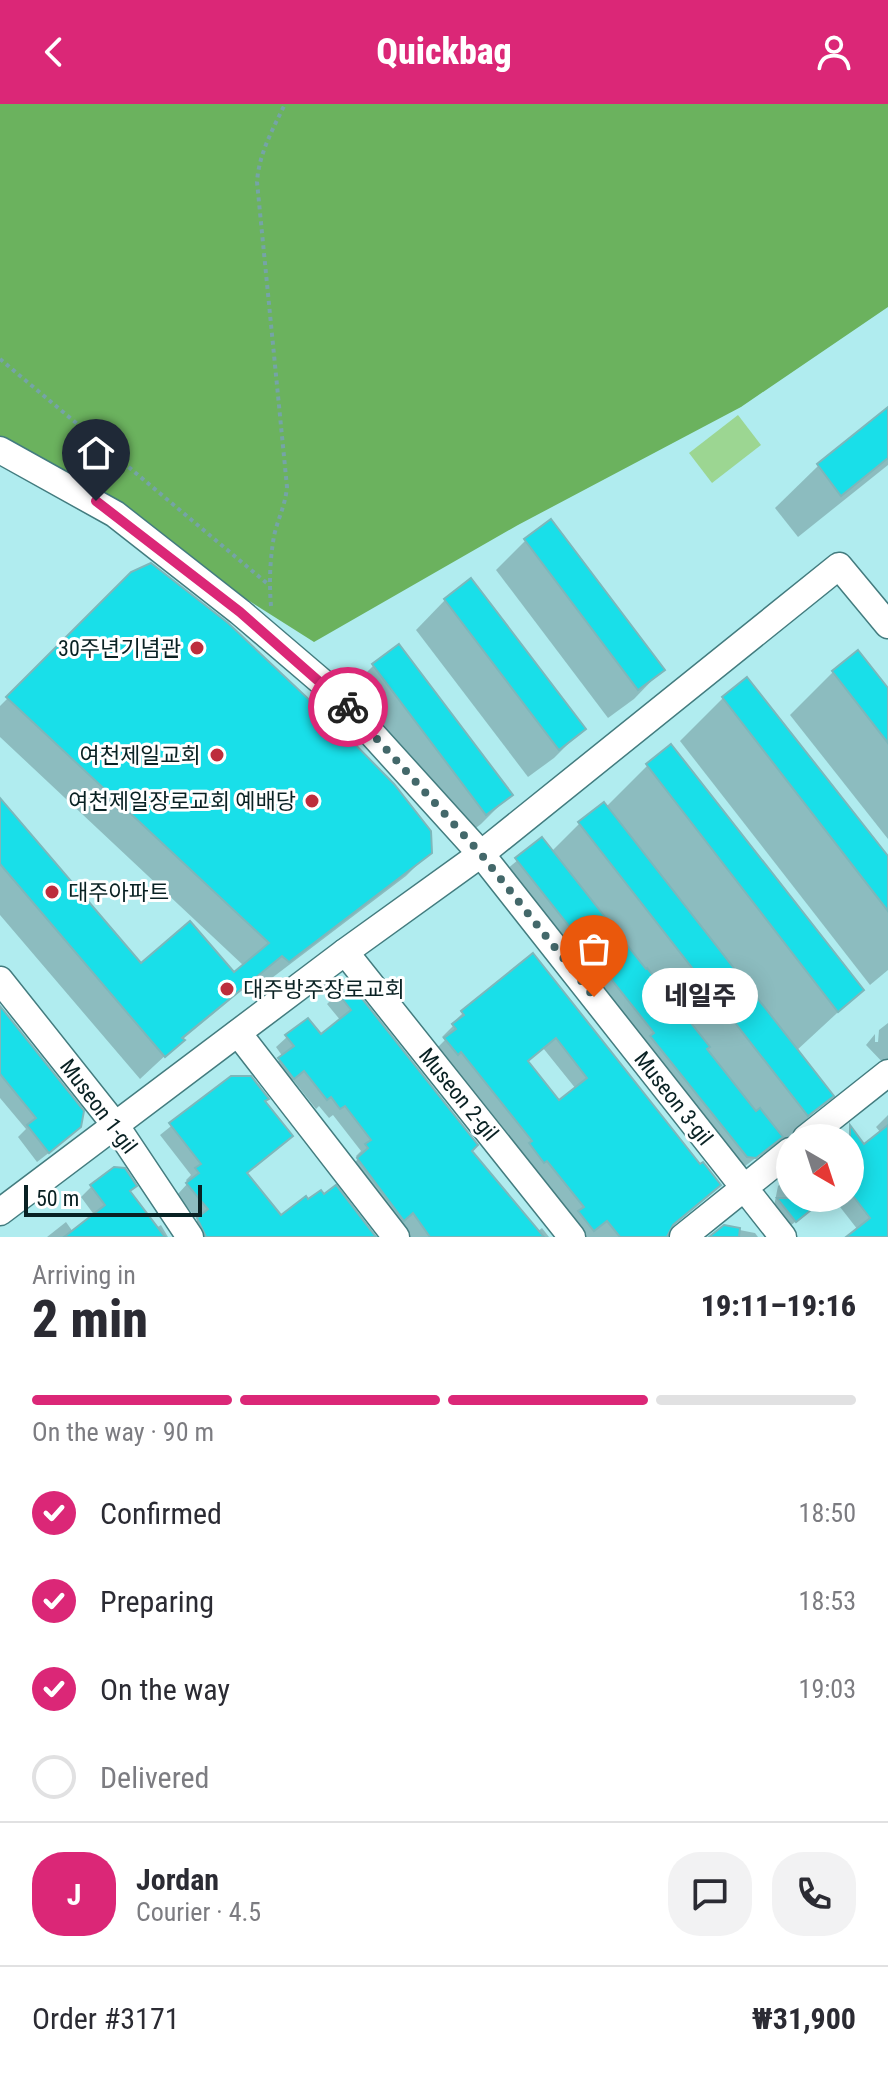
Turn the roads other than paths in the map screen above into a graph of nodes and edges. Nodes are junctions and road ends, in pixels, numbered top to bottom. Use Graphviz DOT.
graph roads {
  1 [pos="0,450"];
  2 [pos="888,625"];
  3 [pos="481,854"];
  4 [pos="345,952"];
  5 [pos="0,980"];
  6 [pos="238,1033"];
  7 [pos="888,1073"];
  8 [pos="824,1124"];
  9 [pos="116,1126"];
  10 [pos="776,1162"];
  11 [pos="745,1187"];
  12 [pos="0,1212"];
  13 [pos="190,1237"];
  14 [pos="396,1237"];
  15 [pos="572,1237"];
  16 [pos="683,1237"];
  17 [pos="783,1237"];
  1 -- 3 [label="street, Museon 3-gil"];
  2 -- 3 [label="street"];
  3 -- 4 [label="street"];
  3 -- 11 [label="street, Museon 3-gil"];
  4 -- 6 [label="street"];
  4 -- 15 [label="street, Museon 2-gil"];
  5 -- 9 [label="street, Museon 1-gil"];
  6 -- 9 [label="street"];
  6 -- 14 [label="street"];
  7 -- 8 [label="street"];
  9 -- 12 [label="street"];
  9 -- 13 [label="street, Museon 1-gil"];
  10 -- 11 [label="street"];
  11 -- 16 [label="street"];
  11 -- 17 [label="street, Museon 3-gil"];
}
